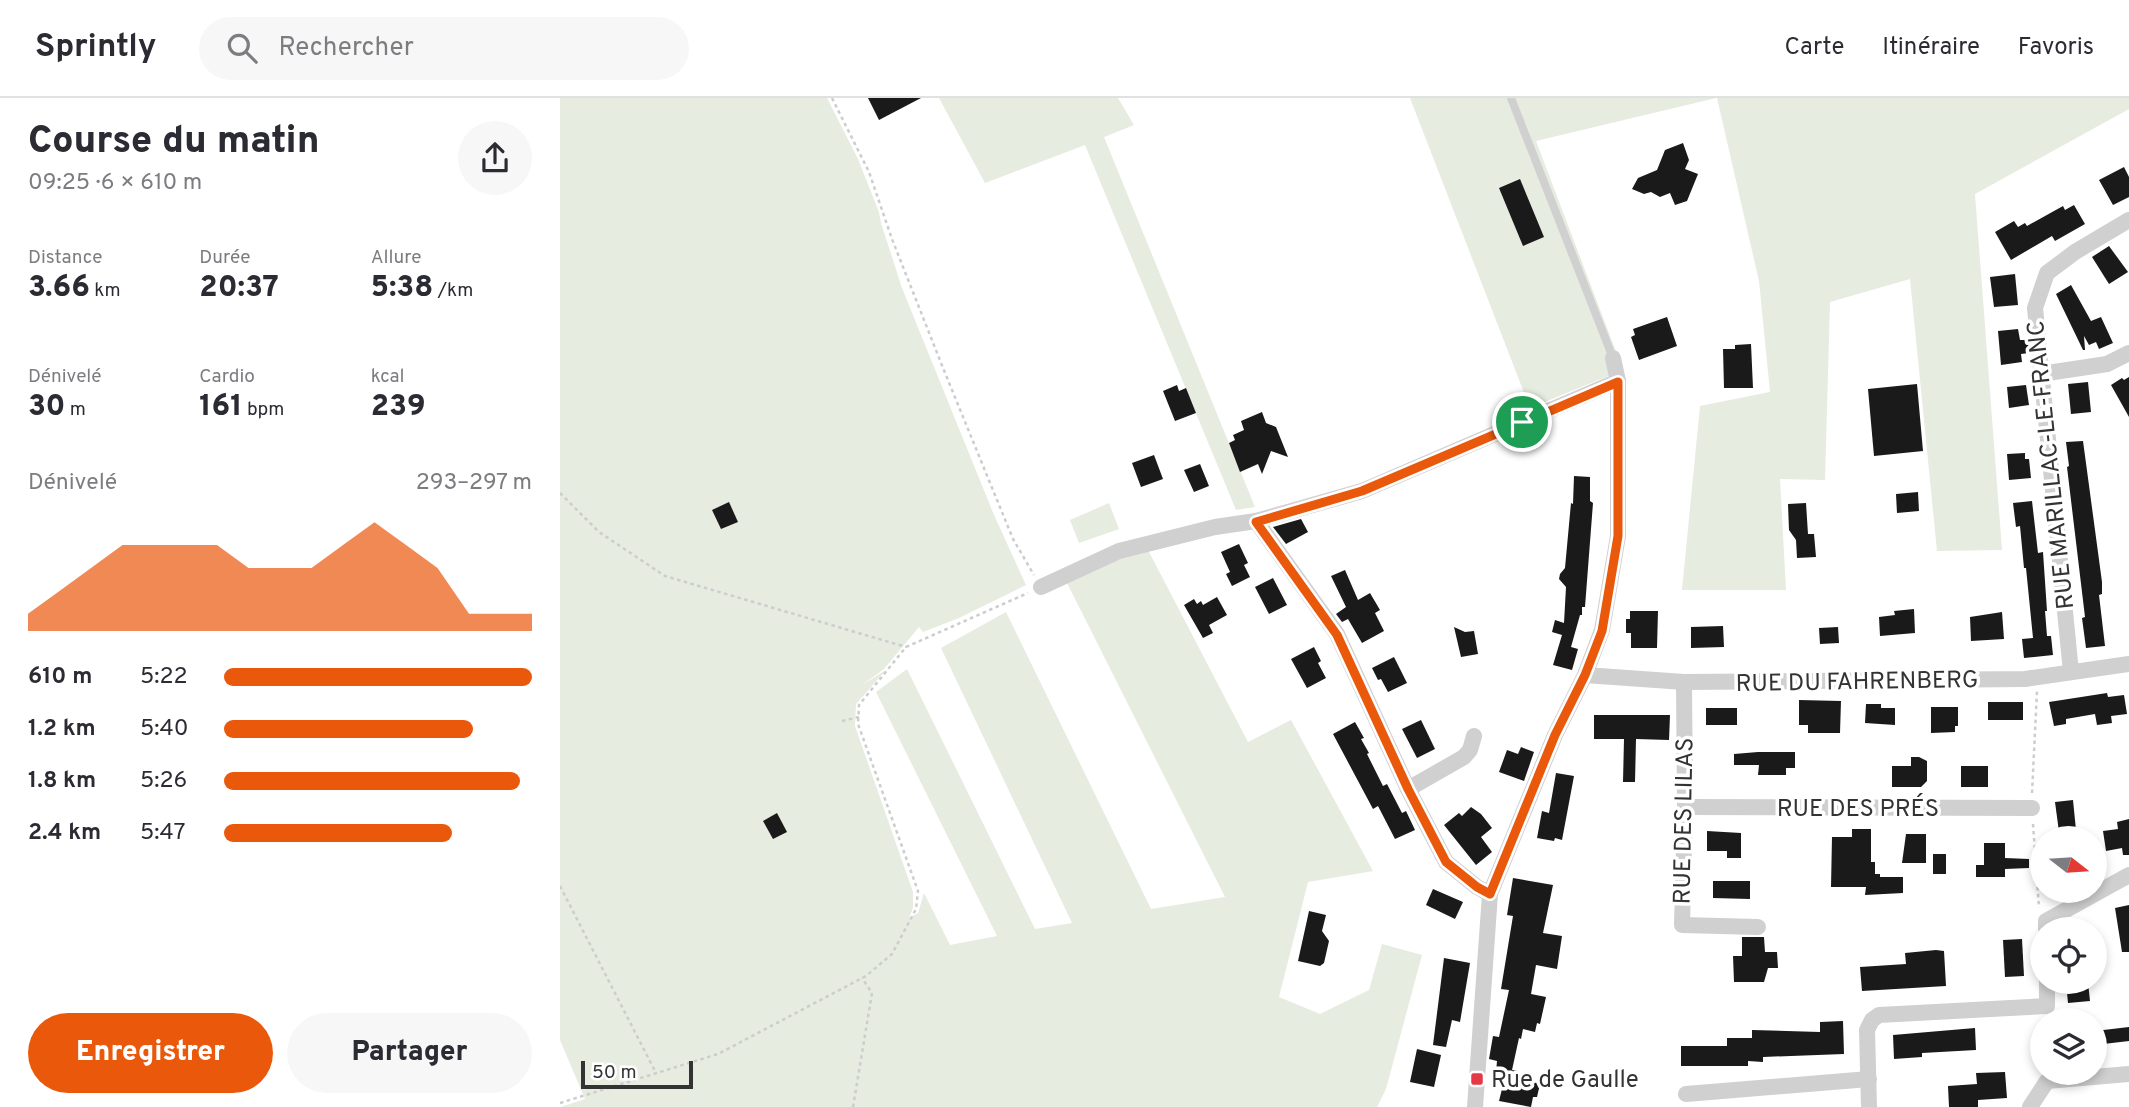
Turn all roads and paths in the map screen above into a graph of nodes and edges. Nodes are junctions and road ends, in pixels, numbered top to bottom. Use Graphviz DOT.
graph roads {
  1 [pos="832,98"];
  2 [pos="1511,98"];
  3 [pos="2129,220"];
  4 [pos="2129,353"];
  5 [pos="1613,358"];
  6 [pos="2041,374"];
  7 [pos="1618,382"];
  8 [pos="560,493"];
  9 [pos="1256,522"];
  10 [pos="1041,587"];
  11 [pos="906,647"];
  12 [pos="2129,664"];
  13 [pos="2071,672"];
  14 [pos="1585,675"];
  15 [pos="1684,682"];
  16 [pos="859,716"];
  17 [pos="842,721"];
  18 [pos="1474,736"];
  19 [pos="1408,789"];
  20 [pos="1685,807"];
  21 [pos="2032,808"];
  22 [pos="2129,875"];
  23 [pos="560,886"];
  24 [pos="1490,894"];
  25 [pos="2053,917"];
  26 [pos="1758,927"];
  27 [pos="863,978"];
  28 [pos="2030,1013"];
  29 [pos="656,1073"];
  30 [pos="2129,1074"];
  31 [pos="2107,1075"];
  32 [pos="1869,1079"];
  33 [pos="2044,1085"];
  34 [pos="1686,1094"];
  35 [pos="560,1103"];
  36 [pos="2036,1104"];
  37 [pos="853,1107"];
  38 [pos="1475,1107"];
  39 [pos="1869,1107"];
  1 -- 10 [label="path"];
  2 -- 5 [label="lane"];
  3 -- 6 [label="street, RUE MARILLAC-LE-FRANC"];
  4 -- 6 [label="street"];
  5 -- 7 [label="street"];
  6 -- 13 [label="street, RUE MARILLAC-LE-FRANC"];
  7 -- 9 [label="street"];
  7 -- 14 [label="street"];
  8 -- 11 [label="path"];
  9 -- 10 [label="street"];
  9 -- 19 [label="street"];
  10 -- 11 [label="path"];
  11 -- 16 [label="path"];
  12 -- 13 [label="street, RUE DU FAHRENBERG"];
  13 -- 15 [label="street, RUE DU FAHRENBERG"];
  14 -- 15 [label="street, RUE DU FAHRENBERG"];
  14 -- 24 [label="street"];
  15 -- 20 [label="street, RUE DES LILAS"];
  16 -- 17 [label="path"];
  16 -- 27 [label="path"];
  18 -- 19 [label="street"];
  19 -- 24 [label="street"];
  20 -- 21 [label="street, RUE DES PRÉS"];
  20 -- 26 [label="street, RUE DES LILAS"];
  22 -- 25 [label="street"];
  23 -- 29 [label="path"];
  24 -- 38 [label="street"];
  27 -- 29 [label="path"];
  27 -- 37 [label="path"];
  28 -- 32 [label="street"];
  29 -- 35 [label="path"];
  30 -- 31 [label="street"];
  32 -- 34 [label="street"];
  32 -- 39 [label="street"];
  33 -- 36 [label="street"];
}
